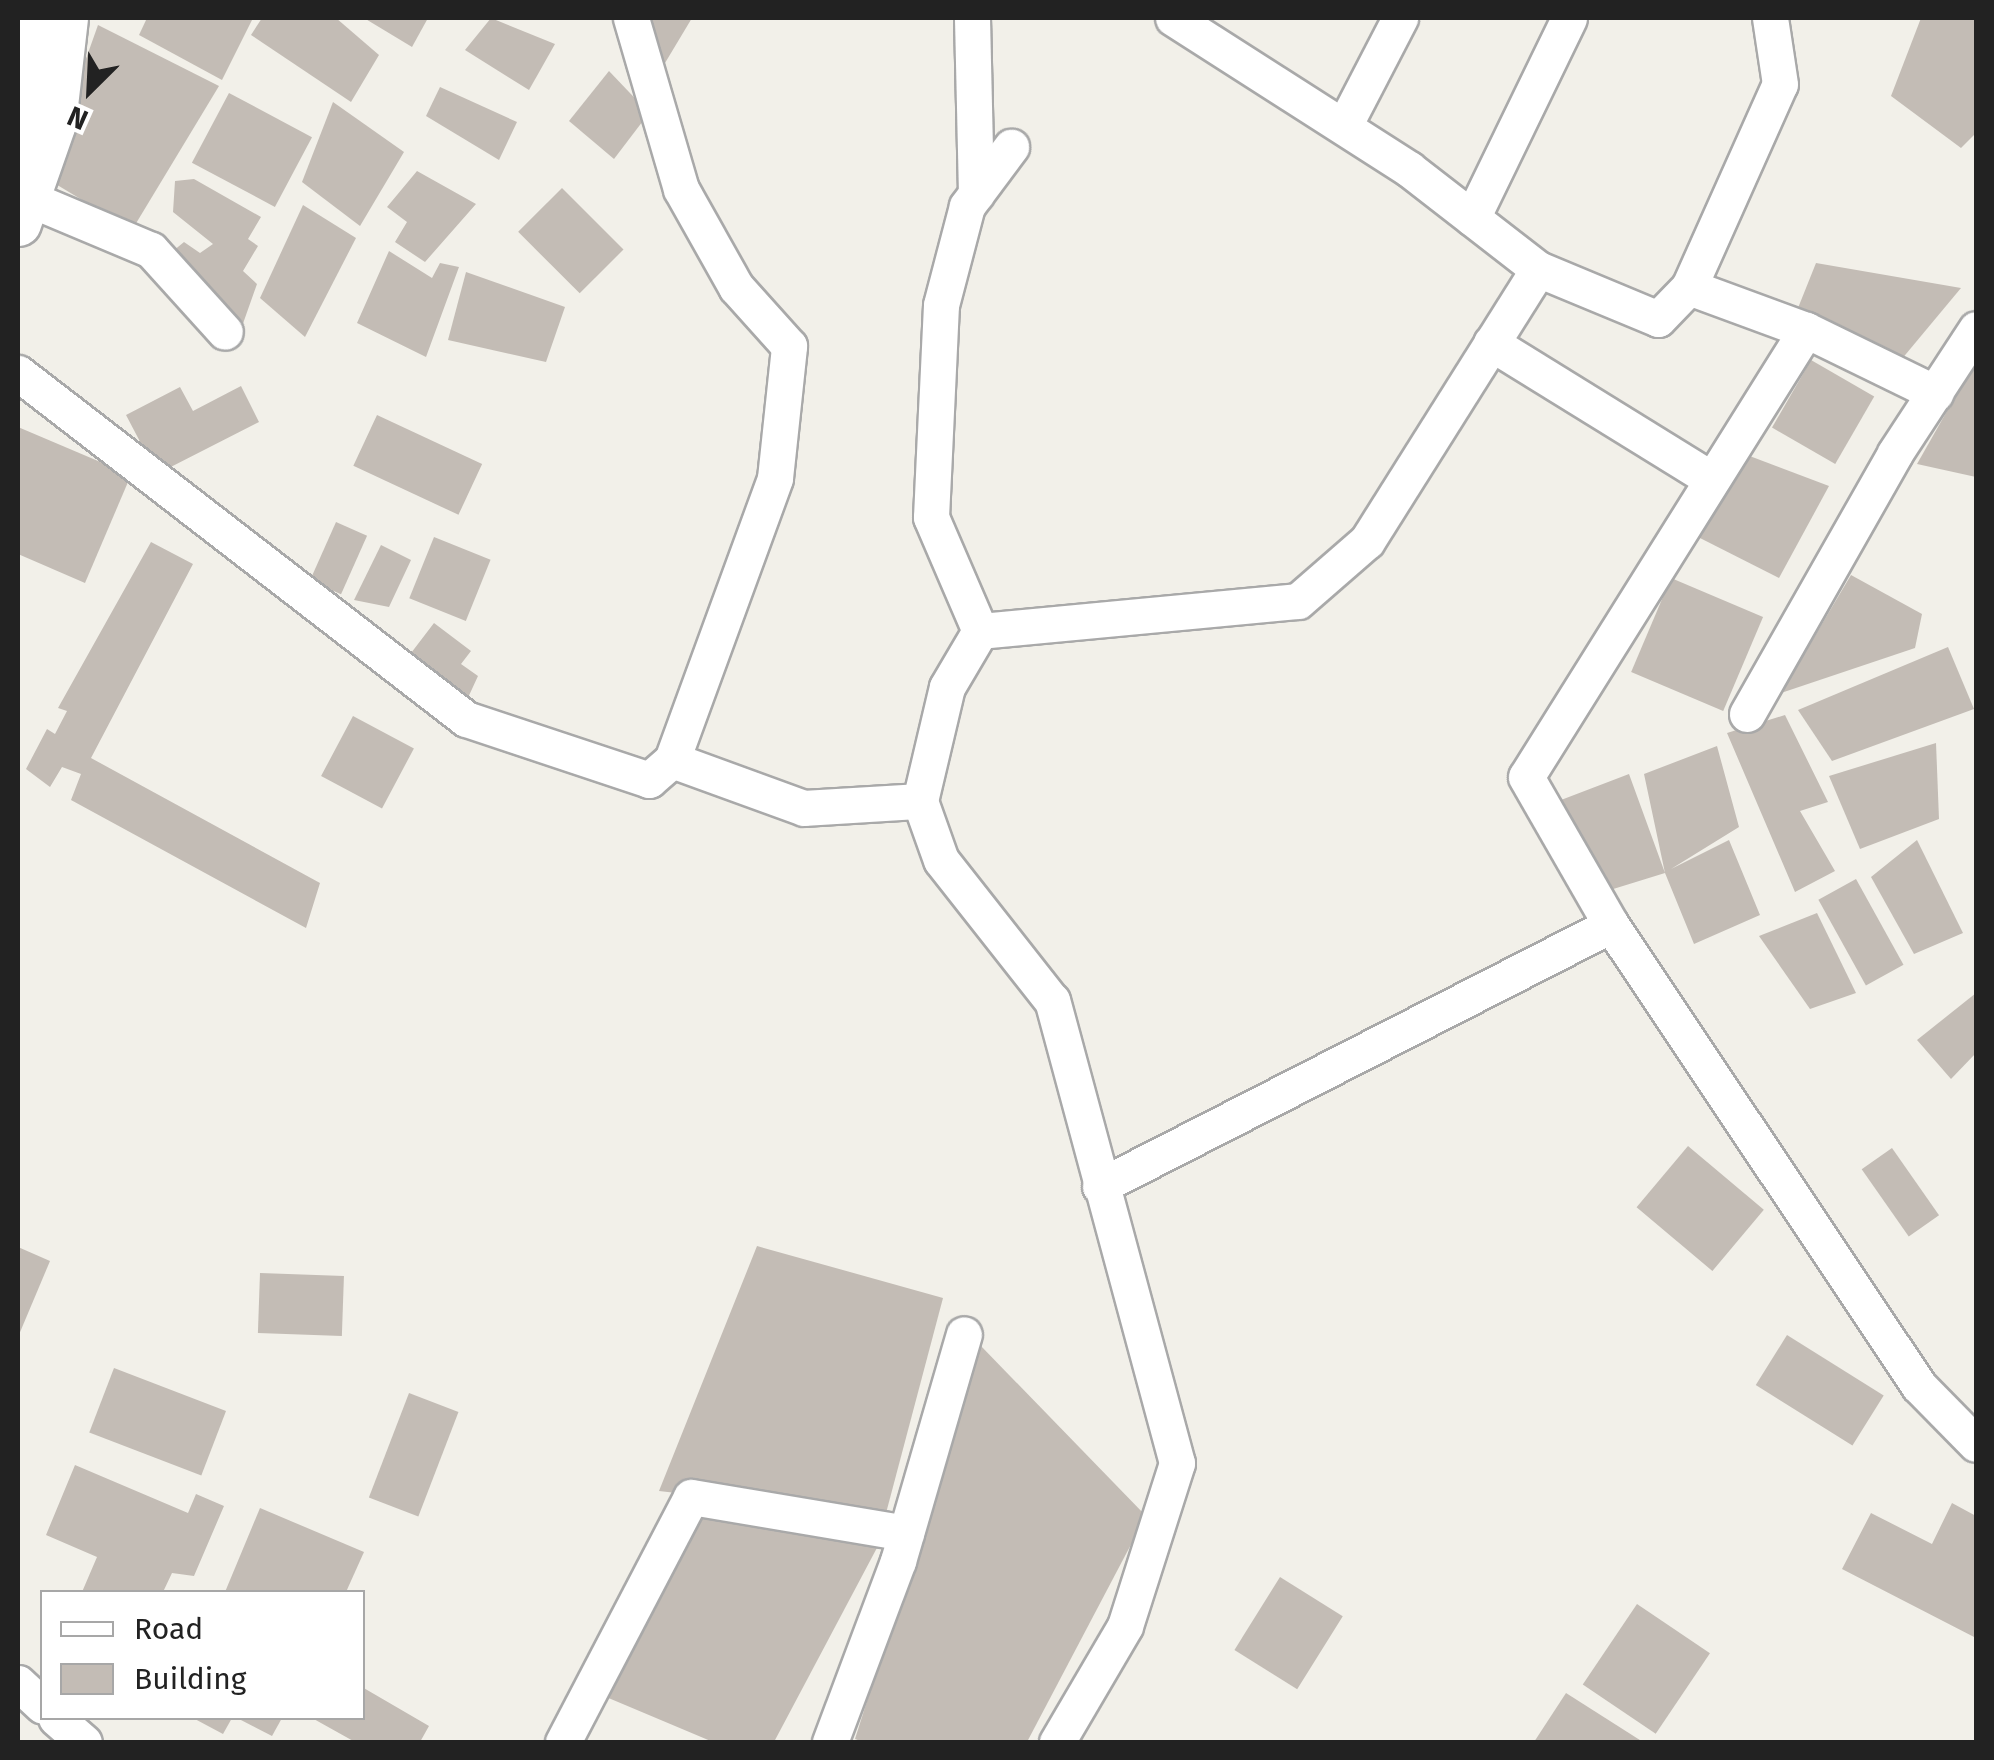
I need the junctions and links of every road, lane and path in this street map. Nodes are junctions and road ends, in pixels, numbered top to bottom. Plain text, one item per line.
1 (30, 18) edge
2 (65, 18) edge
3 (631, 18) edge
4 (972, 18) edge
5 (1173, 18) edge
6 (1400, 18) edge
7 (1569, 18) edge
8 (1770, 18) edge
9 (1344, 126) junction
10 (1011, 146) dead end
11 (976, 194) junction
12 (19, 204) edge
13 (1472, 218) junction
14 (1538, 269) junction
15 (1689, 287) junction
16 (1976, 329) edge
17 (1806, 330) junction
18 (225, 332) dead end
19 (1492, 343) junction
20 (18, 373) edge
21 (1934, 393) junction
22 (1710, 478) junction
23 (980, 631) junction
24 (1747, 714) dead end
25 (672, 760) junction
26 (920, 801) junction
27 (1611, 926) junction
28 (1100, 1186) junction
29 (964, 1334) dead end
30 (1976, 1444) edge
31 (906, 1533) junction
32 (18, 1683) edge
33 (40, 1704) edge
34 (58, 1720) edge
35 (84, 1742) edge
36 (562, 1742) edge
37 (830, 1742) edge
38 (1056, 1742) edge

1 - 12 street
2 - 12 street
3 - 25 street
4 - 11 street
5 - 9 street
6 - 9 street
7 - 13 street
8 - 15 street
9 - 13 street
10 - 11 street
11 - 23 street
12 - 18 street
13 - 14 street
14 - 15 street
14 - 19 street
15 - 17 street
16 - 21 street
17 - 21 street
17 - 22 street
19 - 22 street
19 - 23 street
20 - 25 street
21 - 24 street
22 - 27 street
23 - 26 street
25 - 26 street
26 - 28 street
27 - 28 street
27 - 30 street
28 - 38 street
29 - 31 street
31 - 36 street
31 - 37 street
32 - 33 street
34 - 35 street

